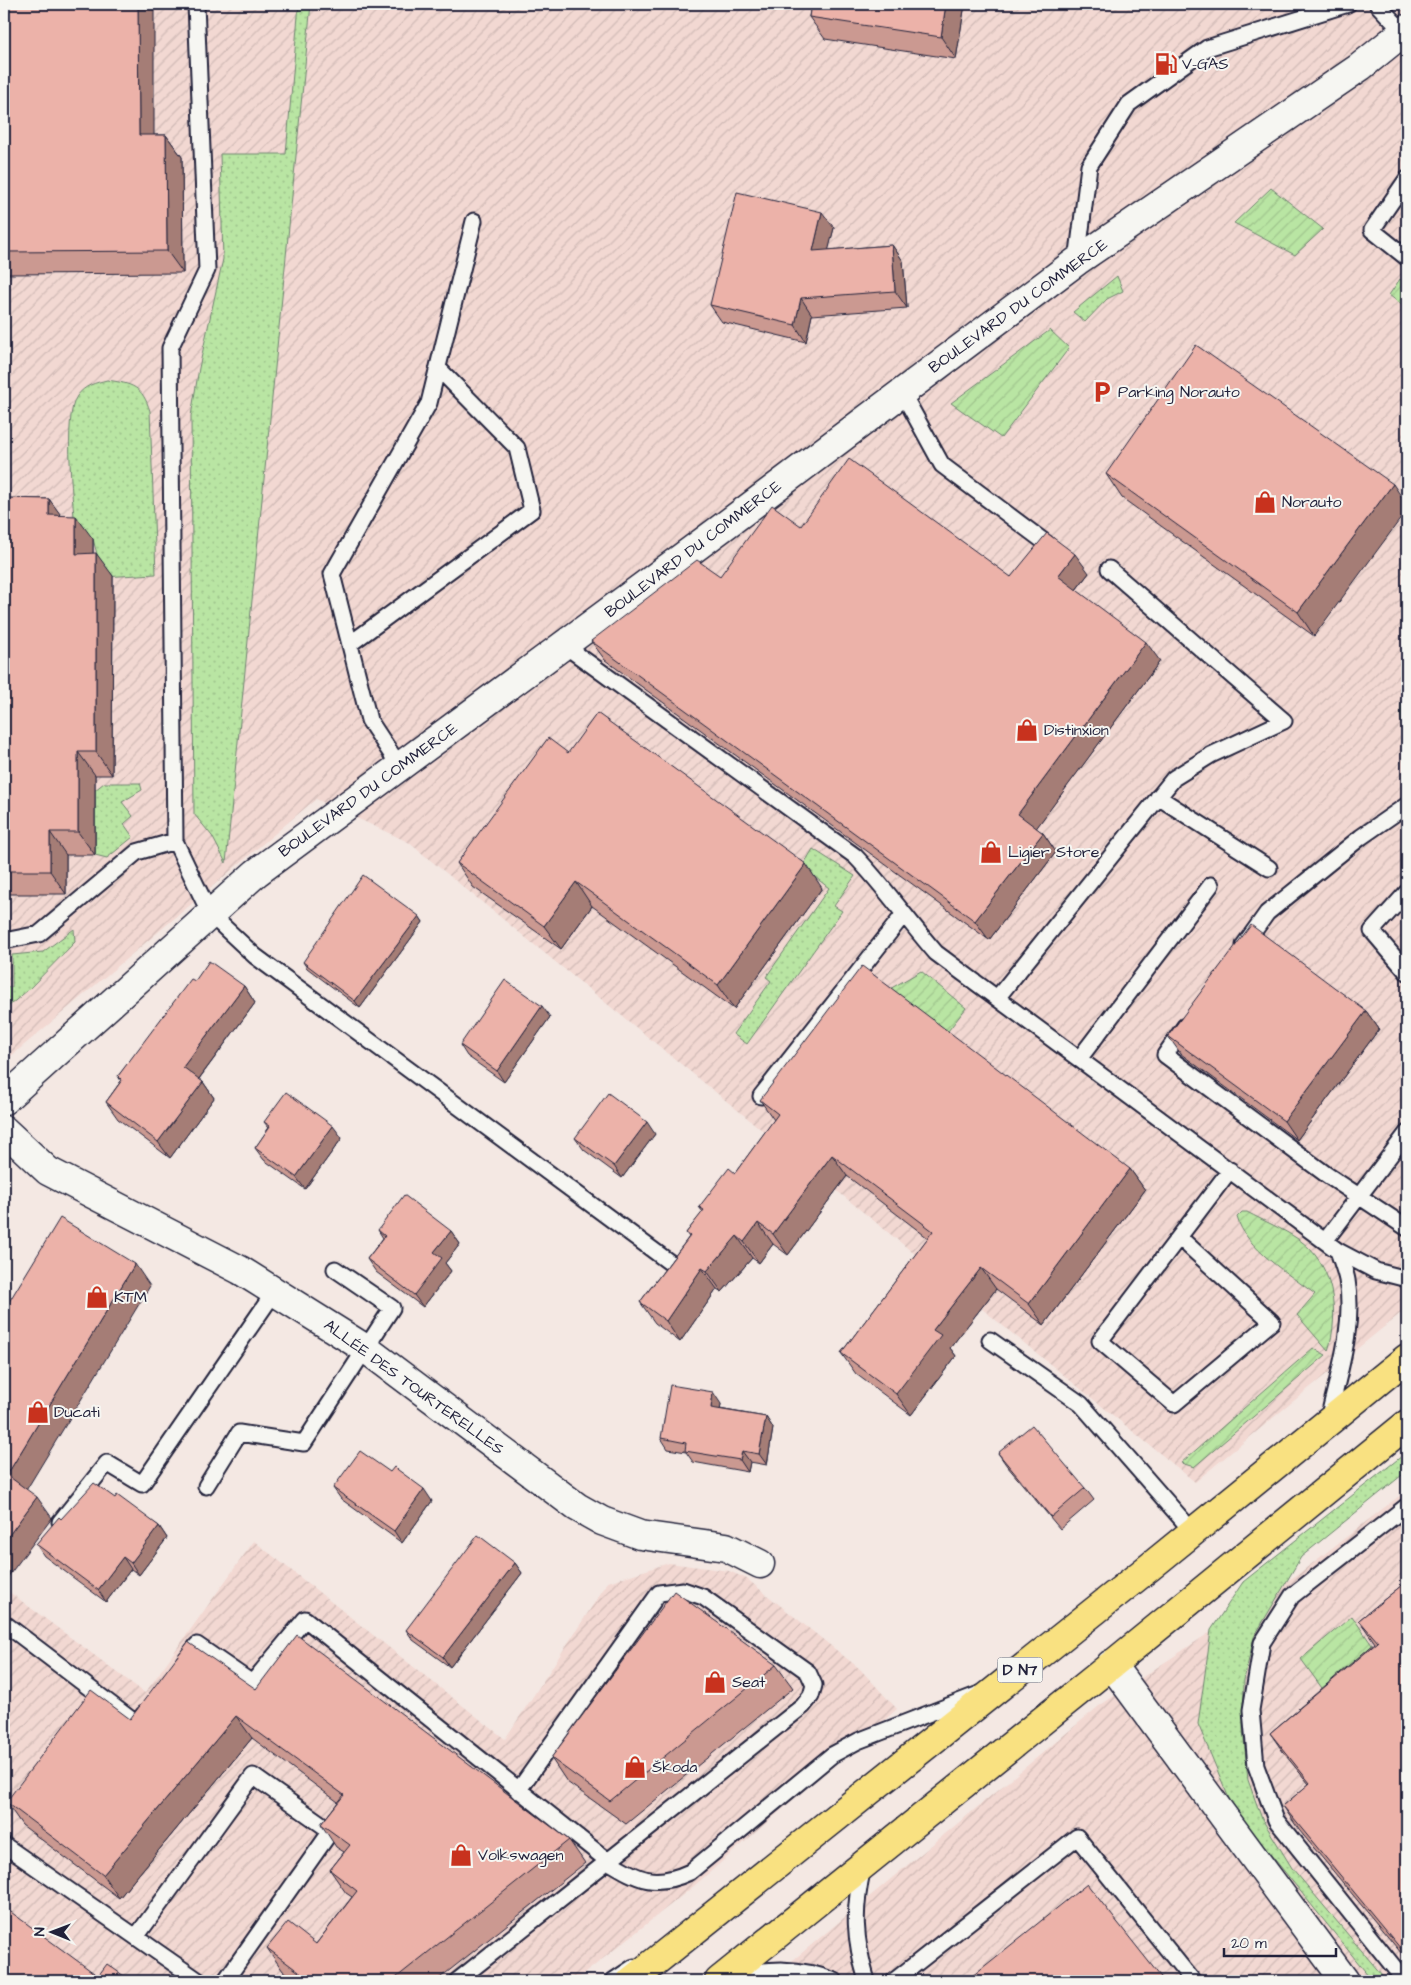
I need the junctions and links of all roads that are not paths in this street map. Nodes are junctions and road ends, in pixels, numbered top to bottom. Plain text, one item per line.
1 (196, 4) edge
2 (1348, 4) edge
3 (1377, 4) edge
4 (1406, 32) edge
5 (1407, 179) edge
6 (474, 221) dead end
7 (1407, 258) edge
8 (1077, 261) junction
9 (438, 368) junction
10 (902, 392) junction
11 (1046, 543) edge
12 (1109, 569) dead end
13 (350, 644) junction
14 (564, 646) junction
15 (400, 767) junction
16 (1158, 797) junction
17 (1407, 805) edge
18 (175, 841) junction
19 (1269, 868) dead end
20 (1211, 885) dead end
21 (1407, 892) edge
22 (210, 914) junction
23 (904, 914) junction
24 (4, 941) edge
25 (1233, 960) edge
26 (1407, 972) edge
27 (997, 998) junction
28 (1193, 1015) edge
29 (1079, 1059) junction
30 (761, 1096) edge
31 (4, 1100) edge
32 (4, 1130) edge
33 (1407, 1133) edge
34 (1230, 1170) junction
35 (1360, 1196) junction
36 (1407, 1228) edge
37 (1179, 1237) junction
38 (1325, 1241) junction
39 (1338, 1250) junction
40 (335, 1269) dead end
41 (680, 1270) edge
42 (1407, 1279) edge
43 (275, 1290) junction
44 (990, 1340) dead end
45 (366, 1349) junction
46 (1407, 1358) edge
47 (1327, 1423) junction
48 (1407, 1424) edge
49 (206, 1486) dead end
50 (1407, 1506) edge
51 (1193, 1532) junction
52 (52, 1533) edge
53 (760, 1564) dead end
54 (4, 1623) edge
55 (1111, 1664) junction
56 (173, 1676) edge
57 (1001, 1685) junction
58 (155, 1700) edge
59 (518, 1791) junction
60 (4, 1845) edge
61 (614, 1864) junction
62 (864, 1865) junction
63 (726, 1904) junction
64 (136, 1937) junction
65 (722, 1979) edge
66 (199, 1981) edge
67 (225, 1981) edge
68 (457, 1981) edge
69 (613, 1981) edge
70 (631, 1981) edge
71 (835, 1981) edge
72 (867, 1981) edge
73 (894, 1981) edge
74 (1193, 1981) edge
75 (1345, 1981) edge
76 (1405, 1981) edge

1 - 18 lane
2 - 8 lane
3 - 4 lane
4 - 8 street, BOULEVARD DU COMMERCE
5 - 7 lane
6 - 9 lane
8 - 10 street, BOULEVARD DU COMMERCE
9 - 13 lane
9 - 13 lane
10 - 11 lane
10 - 14 street, BOULEVARD DU COMMERCE
12 - 16 lane
13 - 15 lane
14 - 15 street, BOULEVARD DU COMMERCE
14 - 23 lane
15 - 22 street, BOULEVARD DU COMMERCE
16 - 19 lane
16 - 27 lane
17 - 25 lane
18 - 22 lane
18 - 24 lane
20 - 29 lane
21 - 26 lane
22 - 31 street, BOULEVARD DU COMMERCE
22 - 41 lane
23 - 27 lane
23 - 30 lane
27 - 29 lane
28 - 35 lane
29 - 34 lane
32 - 43 street, ALLÉE DES TOURTERELLES
33 - 35 lane
34 - 37 lane
34 - 38 lane
35 - 36 lane
35 - 38 lane
37 - 37 lane
38 - 39 lane
39 - 42 lane
39 - 47 lane
40 - 45 lane
43 - 45 street, ALLÉE DES TOURTERELLES
43 - 52 lane
44 - 51 lane
45 - 49 lane
45 - 53 street, ALLÉE DES TOURTERELLES
46 - 47 main road, D N7
47 - 51 main road, D N7
48 - 55 main road
50 - 76 lane
51 - 57 main road, D N7
54 - 58 lane
55 - 62 main road
55 - 75 street
56 - 59 lane
57 - 61 lane
57 - 63 main road, D N7
59 - 61 lane
59 - 61 lane
60 - 64 lane
61 - 68 lane
62 - 65 main road
62 - 72 lane
63 - 69 lane
63 - 70 main road, D N7
64 - 66 lane
64 - 67 lane
65 - 71 lane
73 - 74 lane

